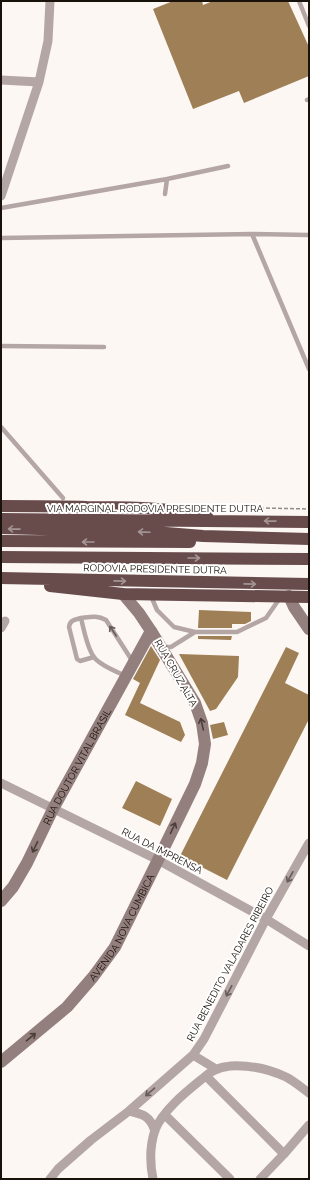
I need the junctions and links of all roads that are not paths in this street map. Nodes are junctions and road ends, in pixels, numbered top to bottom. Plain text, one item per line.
1 (50, 1) edge
2 (299, 1) edge
3 (309, 26) edge
4 (1, 80) edge
5 (39, 82) junction
6 (228, 166) dead end
7 (167, 178) junction
8 (165, 194) dead end
9 (1, 196) edge
10 (1, 208) edge
11 (252, 234) junction
12 (309, 235) edge
13 (1, 238) edge
14 (1, 346) edge
15 (104, 347) dead end
16 (309, 369) edge
17 (1, 427) edge
18 (63, 498) dead end
19 (1, 506) edge
20 (1, 519) edge
21 (232, 521) junction
22 (309, 522) edge
23 (1, 528) edge
24 (309, 539) edge
25 (1, 541) edge
26 (309, 543) edge
27 (1, 557) edge
28 (309, 559) edge
29 (6, 578) edge
30 (309, 584) edge
31 (123, 594) junction
32 (148, 594) junction
33 (285, 596) junction
34 (309, 597) edge
35 (139, 614) junction
36 (81, 618) junction
37 (307, 623) edge
38 (151, 631) junction
39 (195, 632) junction
40 (161, 647) junction
41 (94, 657) junction
42 (134, 664) junction
43 (126, 676) junction
44 (202, 763) joint
45 (1, 782) edge
46 (53, 809) junction
47 (309, 842) edge
48 (158, 860) junction
49 (1, 901) edge
50 (266, 919) junction
51 (309, 946) edge
52 (193, 1055) junction
53 (1, 1062) edge
54 (216, 1069) junction
55 (206, 1076) junction
56 (309, 1093) edge
57 (129, 1110) junction
58 (165, 1115) junction
59 (309, 1125) edge
60 (155, 1131) junction
61 (284, 1154) junction
62 (153, 1178) edge
63 (50, 1179) edge
64 (230, 1179) edge
65 (260, 1179) edge

1 - 5 street
2 - 3 lane
4 - 5 street
5 - 9 street
6 - 7 lane
7 - 8 lane
7 - 10 lane
11 - 12 lane
11 - 13 lane
11 - 16 lane
14 - 15 lane
17 - 18 lane
19 - 21 highway
20 - 21 highway, VIA MARGINAL RODOVIA PRESIDENTE DUTRA
22 -> 21 highway, VIA MARGINAL RODOVIA PRESIDENTE DUTRA
24 -> 23 highway
26 -> 25 highway
27 -> 28 highway, RODOVIA PRESIDENTE DUTRA
29 -> 30 highway, RODOVIA PRESIDENTE DUTRA
29 - 31 highway
31 - 32 highway
31 - 35 street
32 - 33 highway
32 - 35 street
32 - 39 lane
33 - 34 highway
33 - 37 street
33 - 39 lane
35 - 38 street
36 - 41 lane
36 - 41 lane
42 -> 36 lane
38 - 40 street, RUA CRUZ ALTA
38 - 42 street, RUA DOUTOR VITAL BRASIL
39 - 40 lane
44 -> 40 street, RUA CRUZ ALTA
41 - 43 lane
42 - 43 street, RUA DOUTOR VITAL BRASIL
43 - 46 street, RUA DOUTOR VITAL BRASIL
48 -> 44 street, AVENIDA NOVA CUMBICA
45 - 46 street, RUA DA IMPRENSA
46 - 48 street, RUA DA IMPRENSA
46 -> 49 street, RUA DOUTOR VITAL BRASIL
47 -> 50 street, RUA BENEDITO VALADARES RIBEIRO
48 - 50 street, RUA DA IMPRENSA
53 -> 48 street, AVENIDA NOVA CUMBICA
50 - 51 street, RUA DA IMPRENSA
50 -> 52 street, RUA BENEDITO VALADARES RIBEIRO
52 - 54 street
52 -> 57 street, RUA BENEDITO VALADARES RIBEIRO
54 - 55 street
54 - 56 street
55 - 58 street
55 - 61 street
57 - 60 street
57 - 63 street, RUA BENEDITO VALADARES RIBEIRO
58 - 60 street
58 - 64 street
59 - 61 street
60 - 62 street
61 - 65 street

